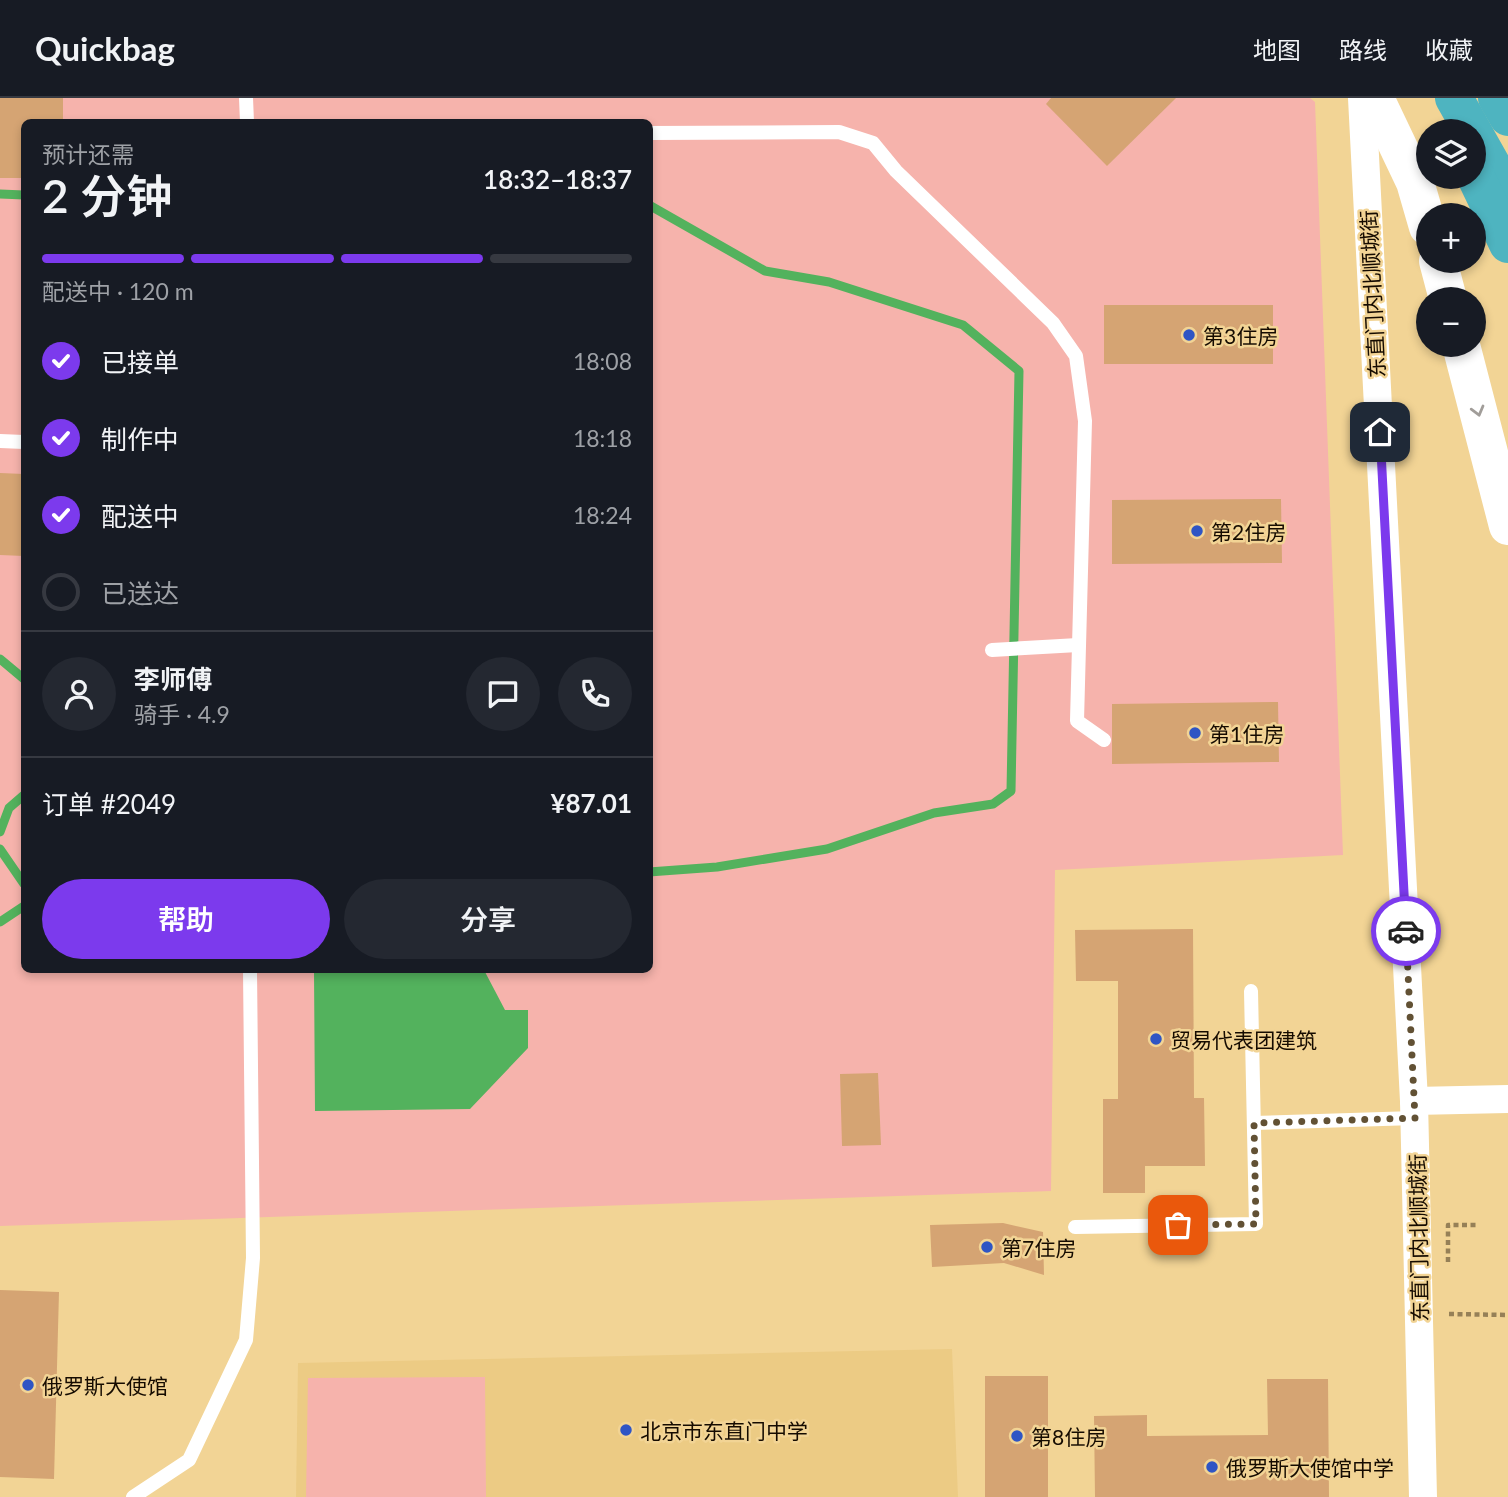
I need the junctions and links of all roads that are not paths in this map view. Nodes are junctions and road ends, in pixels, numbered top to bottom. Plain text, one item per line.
1 (246, 98) edge
2 (1362, 98) edge
3 (1375, 98) edge
4 (1427, 98) edge
5 (1454, 98) edge
6 (1497, 98) edge
7 (1508, 117) edge
8 (247, 119) edge
9 (1440, 119) edge
10 (653, 133) edge
11 (1482, 189) edge
12 (1508, 194) edge
13 (1421, 203) edge
14 (1508, 244) edge
15 (1464, 357) edge
16 (0, 441) edge
17 (21, 442) edge
18 (1508, 526) edge
19 (1078, 645) junction
20 (993, 650) dead end
21 (1104, 740) dead end
22 (250, 973) edge
23 (1251, 991) dead end
24 (1508, 1100) edge
25 (1415, 1110) junction
26 (1254, 1123) junction
27 (1075, 1227) dead end
28 (133, 1497) edge
29 (1423, 1497) edge

1 - 8 lane
2 - 25 street, 东直门内北顺城街
3 - 13 street
4 - 9 highway
5 - 12 highway
6 - 7 highway
10 - 19 lane
11 - 14 highway
15 -> 18 street
16 - 17 lane
19 - 20 lane
19 - 21 lane
22 - 28 lane
23 - 26 lane
24 - 25 street
25 - 26 lane
25 - 29 street, 东直门内北顺城街
26 - 27 lane

